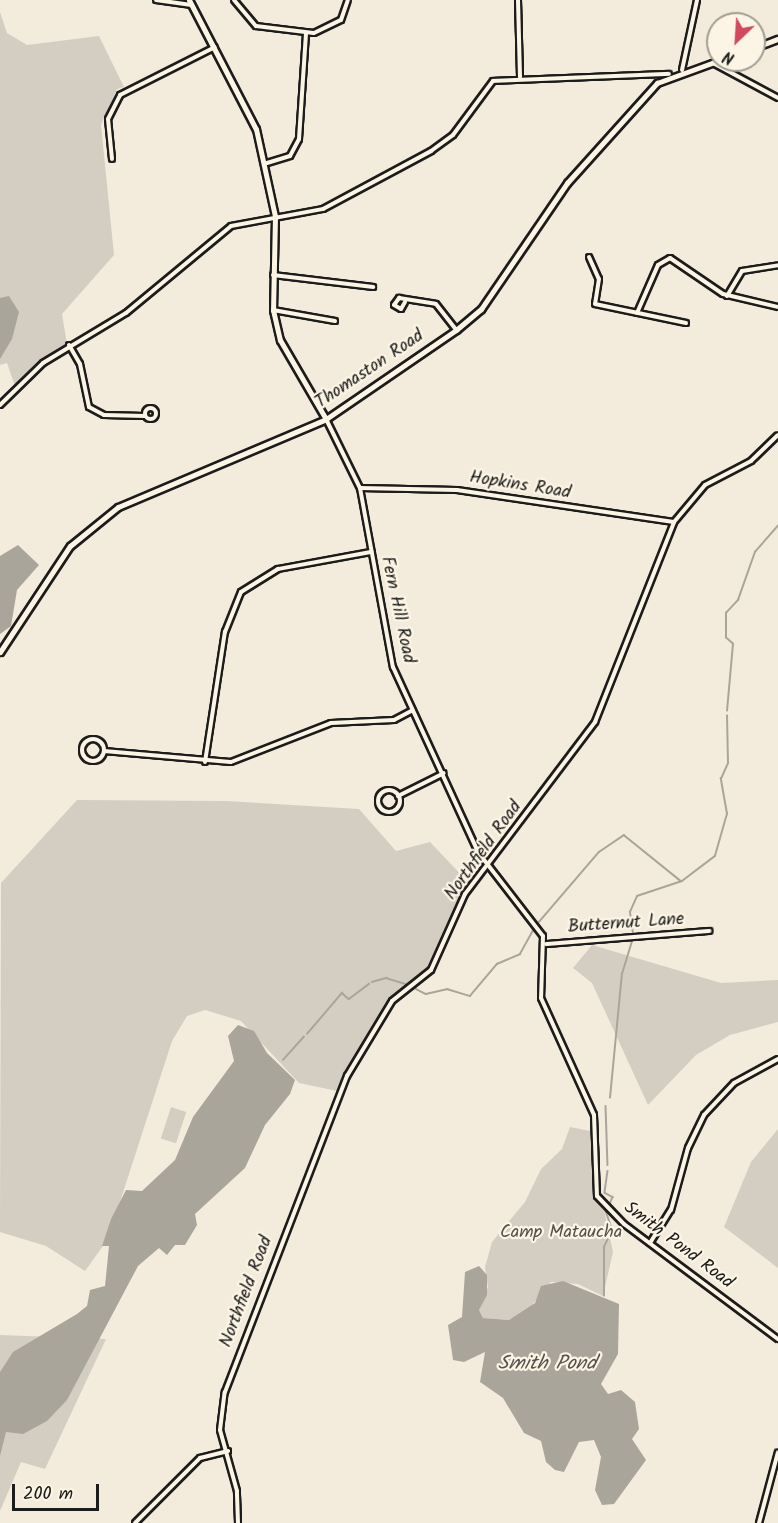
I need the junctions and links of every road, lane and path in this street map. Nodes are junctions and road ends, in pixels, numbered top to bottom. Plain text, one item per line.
1 (156, 0) edge
2 (234, 0) edge
3 (348, 0) edge
4 (518, 0) edge
5 (697, 0) edge
6 (191, 3) edge
7 (306, 33) junction
8 (216, 46) junction
9 (706, 64) edge
10 (682, 70) junction
11 (733, 72) edge
12 (669, 74) junction
13 (520, 77) junction
14 (778, 98) edge
15 (112, 159) dead end
16 (267, 163) junction
17 (275, 216) junction
18 (589, 257) dead end
19 (778, 265) edge
20 (273, 275) junction
21 (373, 287) dead end
22 (727, 296) junction
23 (405, 302) dead end
24 (778, 308) edge
25 (273, 310) junction
26 (637, 314) junction
27 (335, 321) dead end
28 (686, 323) dead end
29 (456, 330) junction
30 (69, 345) junction
31 (0, 405) edge
32 (145, 416) dead end
33 (326, 419) junction
34 (778, 435) edge
35 (360, 488) junction
36 (674, 522) junction
37 (370, 552) junction
38 (0, 652) edge
39 (413, 710) junction
40 (104, 751) junction
41 (205, 762) junction
42 (444, 773) junction
43 (398, 796) junction
44 (486, 866) junction
45 (709, 931) dead end
46 (546, 944) junction
47 (778, 1059) edge
48 (650, 1243) junction
49 (778, 1339) edge
50 (228, 1451) junction
51 (778, 1452) edge
52 (135, 1523) edge
53 (238, 1523) edge
54 (759, 1523) edge

1 - 6 street
2 - 7 street
3 - 7 street
4 - 13 street
5 - 10 street
6 - 8 main road
7 - 16 street
8 - 15 street
8 - 16 main road
9 - 10 main road, Thomaston Road
10 - 12 main road, Thomaston Road
11 - 14 street
12 - 13 street
12 - 29 main road, Thomaston Road
13 - 17 street
16 - 17 main road
17 - 20 main road
17 - 30 street
18 - 26 street
19 - 22 street
20 - 21 street
20 - 25 main road
22 - 24 street
22 - 26 street
23 - 29 street
25 - 27 street
25 - 33 main road
26 - 28 street
29 - 33 main road, Thomaston Road
30 - 31 street
30 - 32 street
33 - 35 street, Fern Hill Road
33 - 38 main road, Thomaston Road
34 - 36 street, Northfield Road
35 - 36 street, Hopkins Road
35 - 37 street, Fern Hill Road
36 - 44 street, Northfield Road
37 - 39 street, Fern Hill Road
37 - 41 street
39 - 41 street
39 - 42 street, Fern Hill Road
40 - 40 street
40 - 41 street
42 - 43 street
42 - 44 street, Fern Hill Road
43 - 43 street
44 - 46 street
44 - 50 street, Northfield Road
45 - 46 street, Butternut Lane
46 - 48 street, Smith Pond Road
47 - 48 street
48 - 49 street, Smith Pond Road
50 - 52 street
50 - 53 street, Northfield Road
51 - 54 street

